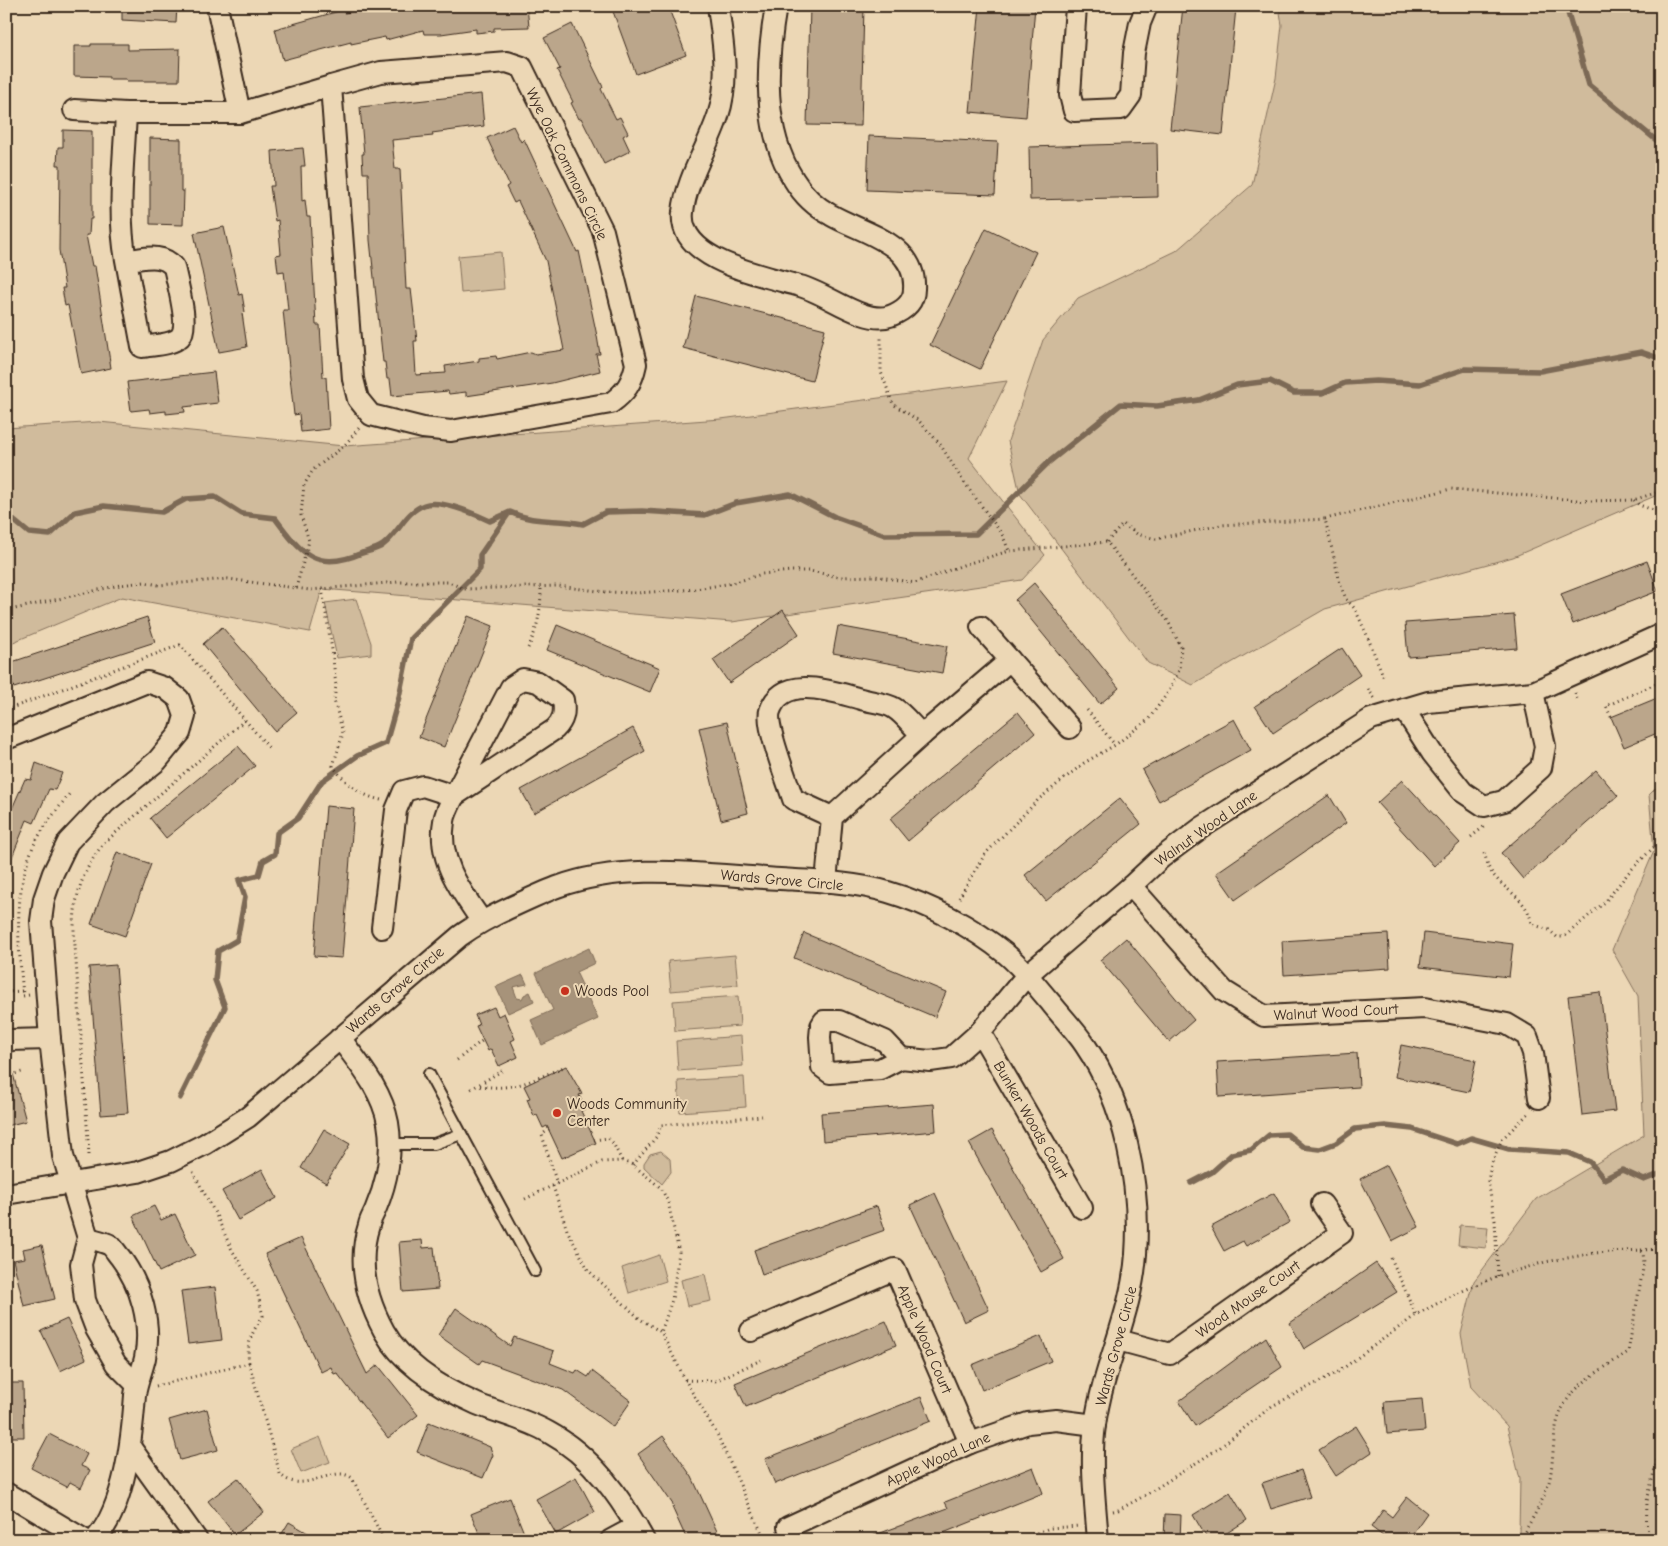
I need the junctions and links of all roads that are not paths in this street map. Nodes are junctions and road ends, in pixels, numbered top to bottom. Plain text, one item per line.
1 (217, 6) edge
2 (718, 6) edge
3 (776, 6) edge
4 (1076, 6) edge
5 (1147, 6) edge
6 (331, 86) junction
7 (74, 110) dead end
8 (126, 113) junction
9 (240, 113) junction
10 (126, 260) junction
11 (981, 627) dead end
12 (1662, 634) edge
13 (1010, 660) junction
14 (1533, 692) junction
15 (1404, 709) junction
16 (1070, 728) dead end
17 (922, 735) junction
18 (6, 739) edge
19 (454, 796) junction
20 (832, 816) junction
21 (826, 882) junction
22 (1131, 886) junction
23 (481, 920) junction
24 (382, 928) dead end
25 (1027, 975) junction
26 (980, 1032) junction
27 (7, 1037) edge
28 (340, 1038) junction
29 (50, 1039) junction
30 (901, 1058) dead end
31 (429, 1074) dead end
32 (1534, 1106) road end
33 (461, 1134) junction
34 (390, 1144) junction
35 (72, 1182) junction
36 (6, 1194) edge
37 (1322, 1204) dead end
38 (1082, 1208) dead end
39 (88, 1238) junction
40 (535, 1271) dead end
41 (750, 1331) dead end
42 (1118, 1340) junction
43 (136, 1384) junction
44 (1095, 1425) junction
45 (970, 1443) junction
46 (131, 1448) junction
47 (6, 1493) edge
48 (788, 1527) dead end
49 (641, 1533) edge
50 (85, 1540) edge
51 (95, 1540) edge
52 (197, 1540) edge
53 (611, 1540) edge
54 (1098, 1540) edge

1 - 9 street
2 - 3 street
4 - 5 street
6 - 6 street, Wye Oak Commons Circle
6 - 9 street, Wye Oak Commons Circle
7 - 8 street, Wye Oak Commons Circle
8 - 9 street, Wye Oak Commons Circle
8 - 10 street
10 - 10 street
11 - 13 street
12 - 14 street, Walnut Wood Lane
13 - 16 street
13 - 17 street
14 - 15 street, Walnut Wood Lane
14 - 15 street
15 - 22 street, Walnut Wood Lane
17 - 20 street
17 - 20 street
18 - 29 street
19 - 19 street
19 - 23 street
19 - 24 street
20 - 21 street
21 - 23 street, Wards Grove Circle
21 - 25 street, Wards Grove Circle
22 - 25 street, Walnut Wood Lane
22 - 32 street, Walnut Wood Court
23 - 28 street, Wards Grove Circle
25 - 26 street, Walnut Wood Lane
25 - 42 street, Wards Grove Circle
26 - 30 street, Walnut Wood Lane
26 - 38 street, Bunker Woods Court
27 - 29 street
28 - 34 street
28 - 35 street, Wards Grove Circle
29 - 35 street
31 - 33 lane
33 - 34 lane
33 - 40 lane
34 - 49 street
35 - 36 street, Wards Grove Circle
35 - 39 street
37 - 42 street, Wood Mouse Court
39 - 43 street
39 - 43 street
41 - 45 street, Apple Wood Court
42 - 44 street, Wards Grove Circle
43 - 46 street
44 - 45 street, Apple Wood Lane
44 - 54 street, Wards Grove Circle
45 - 48 street, Apple Wood Lane
46 - 51 street
46 - 52 street
47 - 50 street
49 - 53 street

